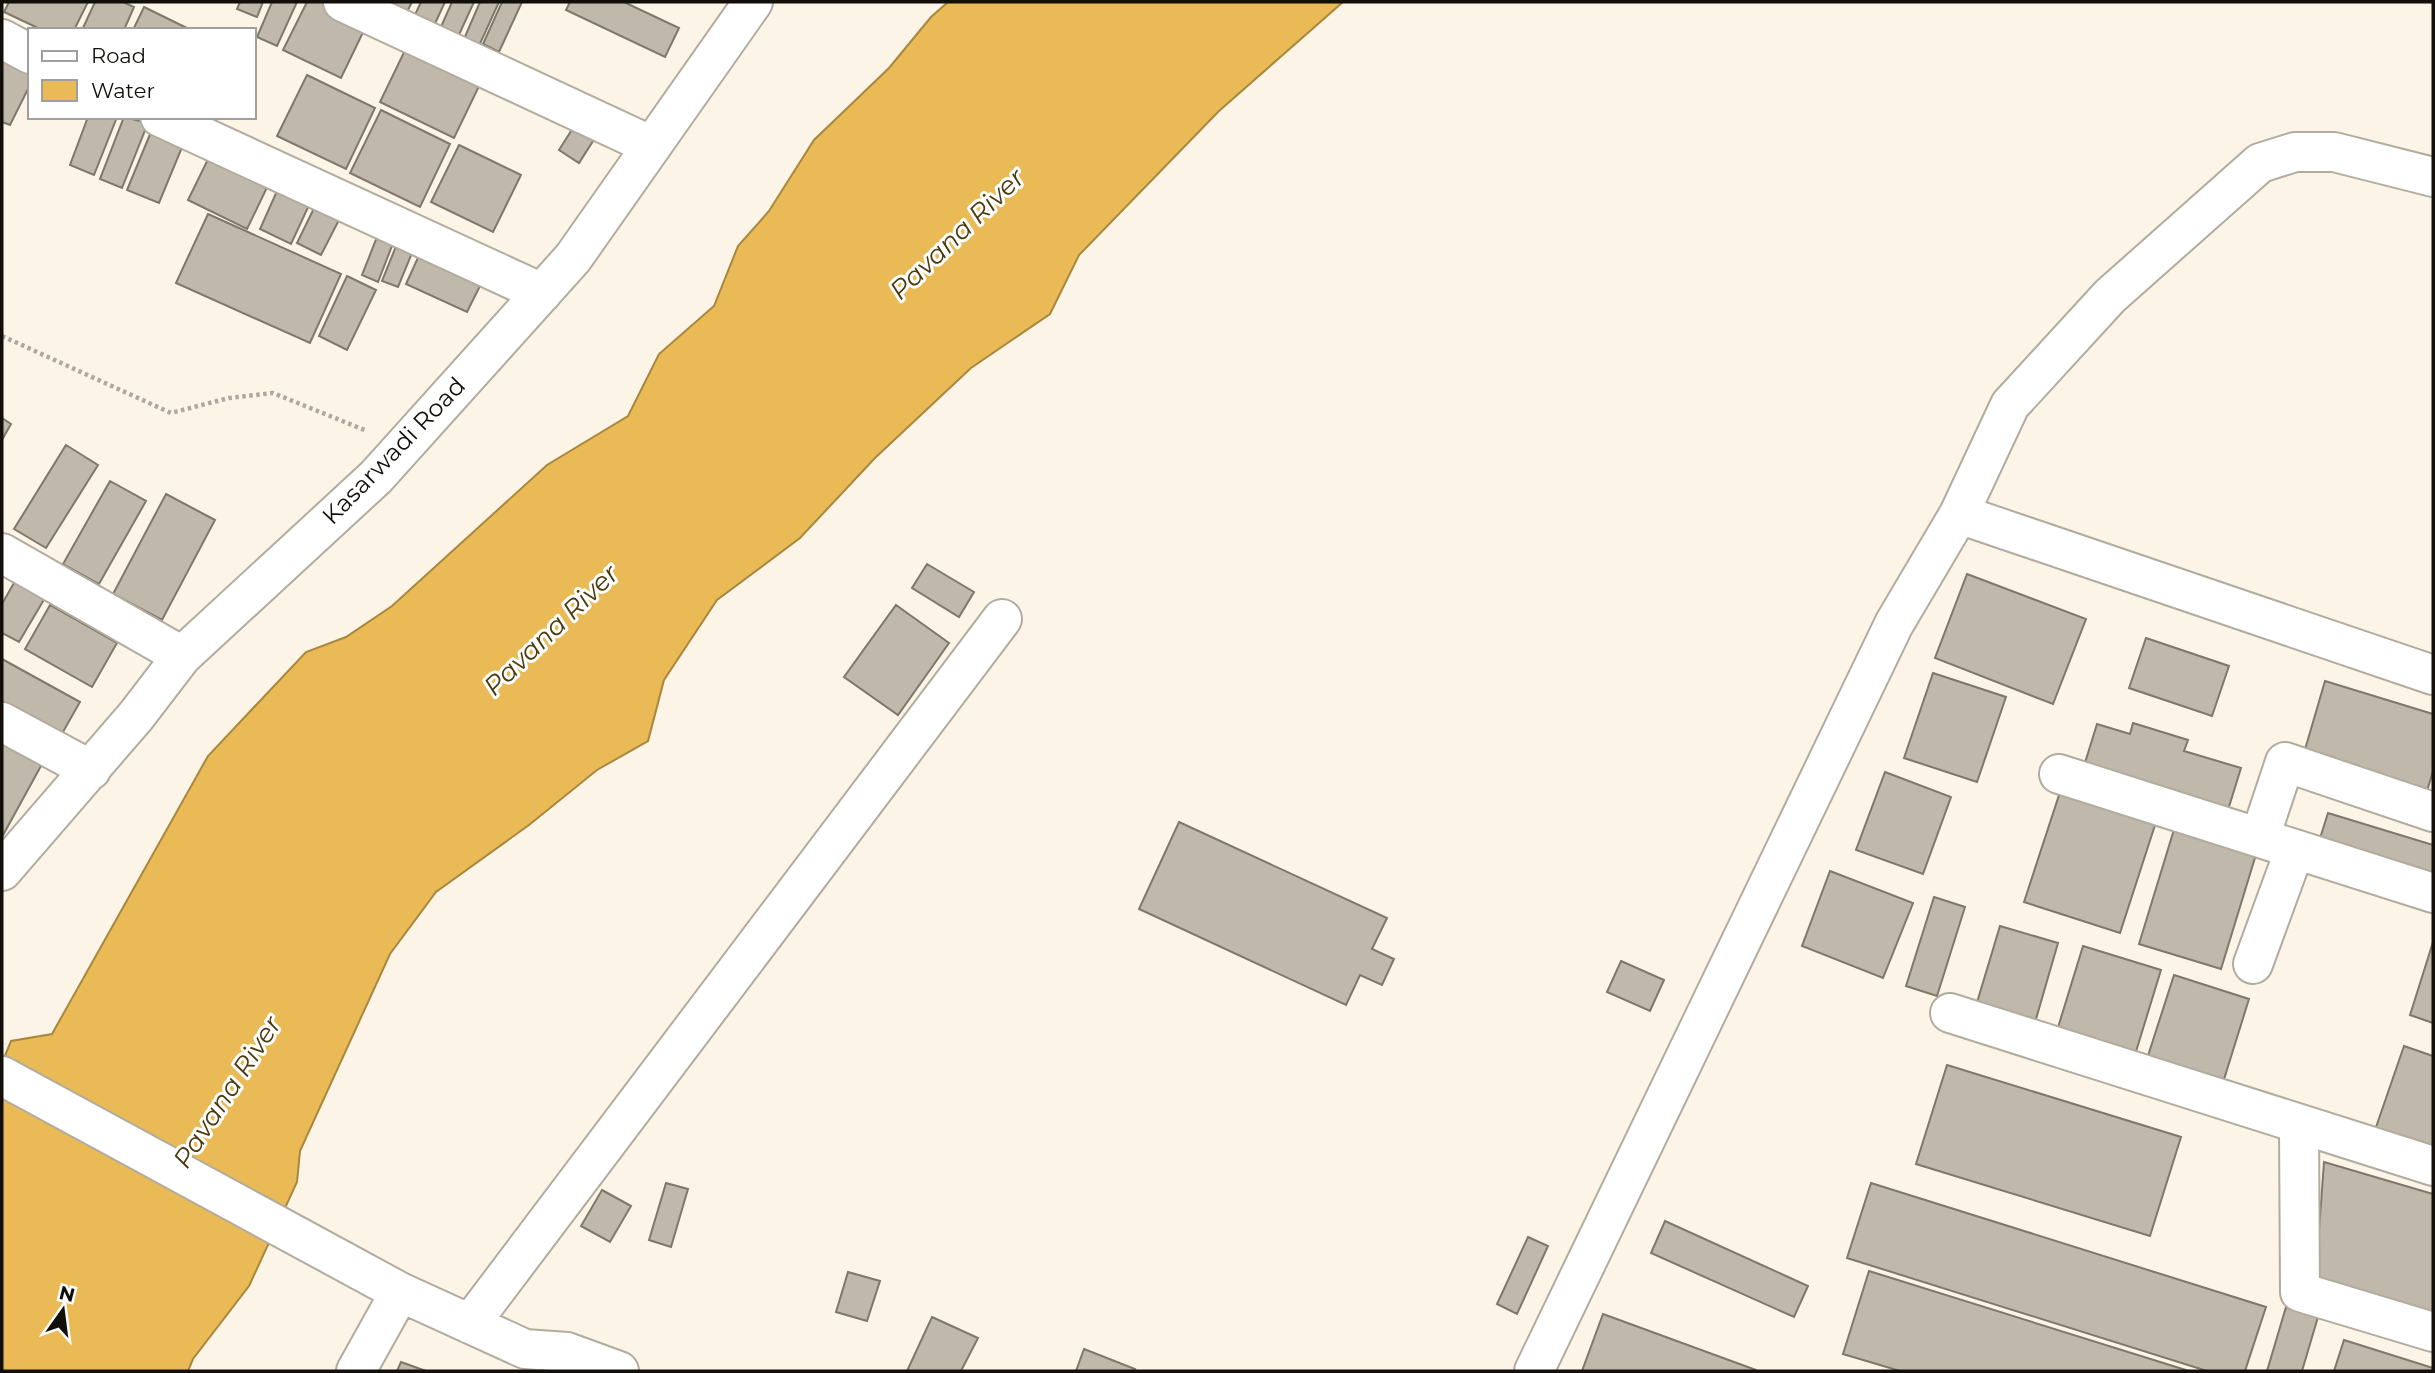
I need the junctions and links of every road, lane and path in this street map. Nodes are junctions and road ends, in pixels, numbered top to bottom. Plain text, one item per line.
1 (343, 2) edge
2 (753, 2) edge
3 (2, 39) edge
4 (28, 53) edge
5 (164, 119) edge
6 (652, 146) junction
7 (2433, 177) edge
8 (542, 293) junction
9 (2, 336) edge
10 (401, 449) junction
11 (1959, 514) junction
12 (2, 553) edge
13 (1002, 619) dead end
14 (182, 656) junction
15 (2433, 675) edge
16 (2, 722) edge
17 (91, 770) junction
18 (2059, 774) dead end
19 (2433, 812) edge
20 (2260, 837) junction
21 (2295, 849) junction
22 (2, 871) edge
23 (2433, 893) edge
24 (2253, 964) dead end
25 (1950, 1013) dead end
26 (2, 1076) edge
27 (2299, 1126) junction
28 (2433, 1166) edge
29 (384, 1284) junction
30 (470, 1324) junction
31 (2433, 1332) edge
32 (535, 1360) edge
33 (356, 1371) edge
34 (619, 1371) edge
35 (1534, 1371) edge

1 - 6 street
2 - 6 street, Kasarwadi Road
3 - 4 street
5 - 8 street
6 - 8 street, Kasarwadi Road
7 - 11 street
8 - 10 street, Kasarwadi Road
9 - 10 path
10 - 14 street, Kasarwadi Road
11 - 15 street
11 - 35 street
12 - 14 street
13 - 30 street
14 - 17 street, Kasarwadi Road
16 - 17 street
17 - 22 street, Kasarwadi Road
18 - 20 street
19 - 20 street
20 - 21 street
21 - 23 street
21 - 24 street
25 - 27 street
26 - 29 street
27 - 28 street
27 - 31 street
29 - 30 street
29 - 33 street
30 - 32 street
32 - 34 street

